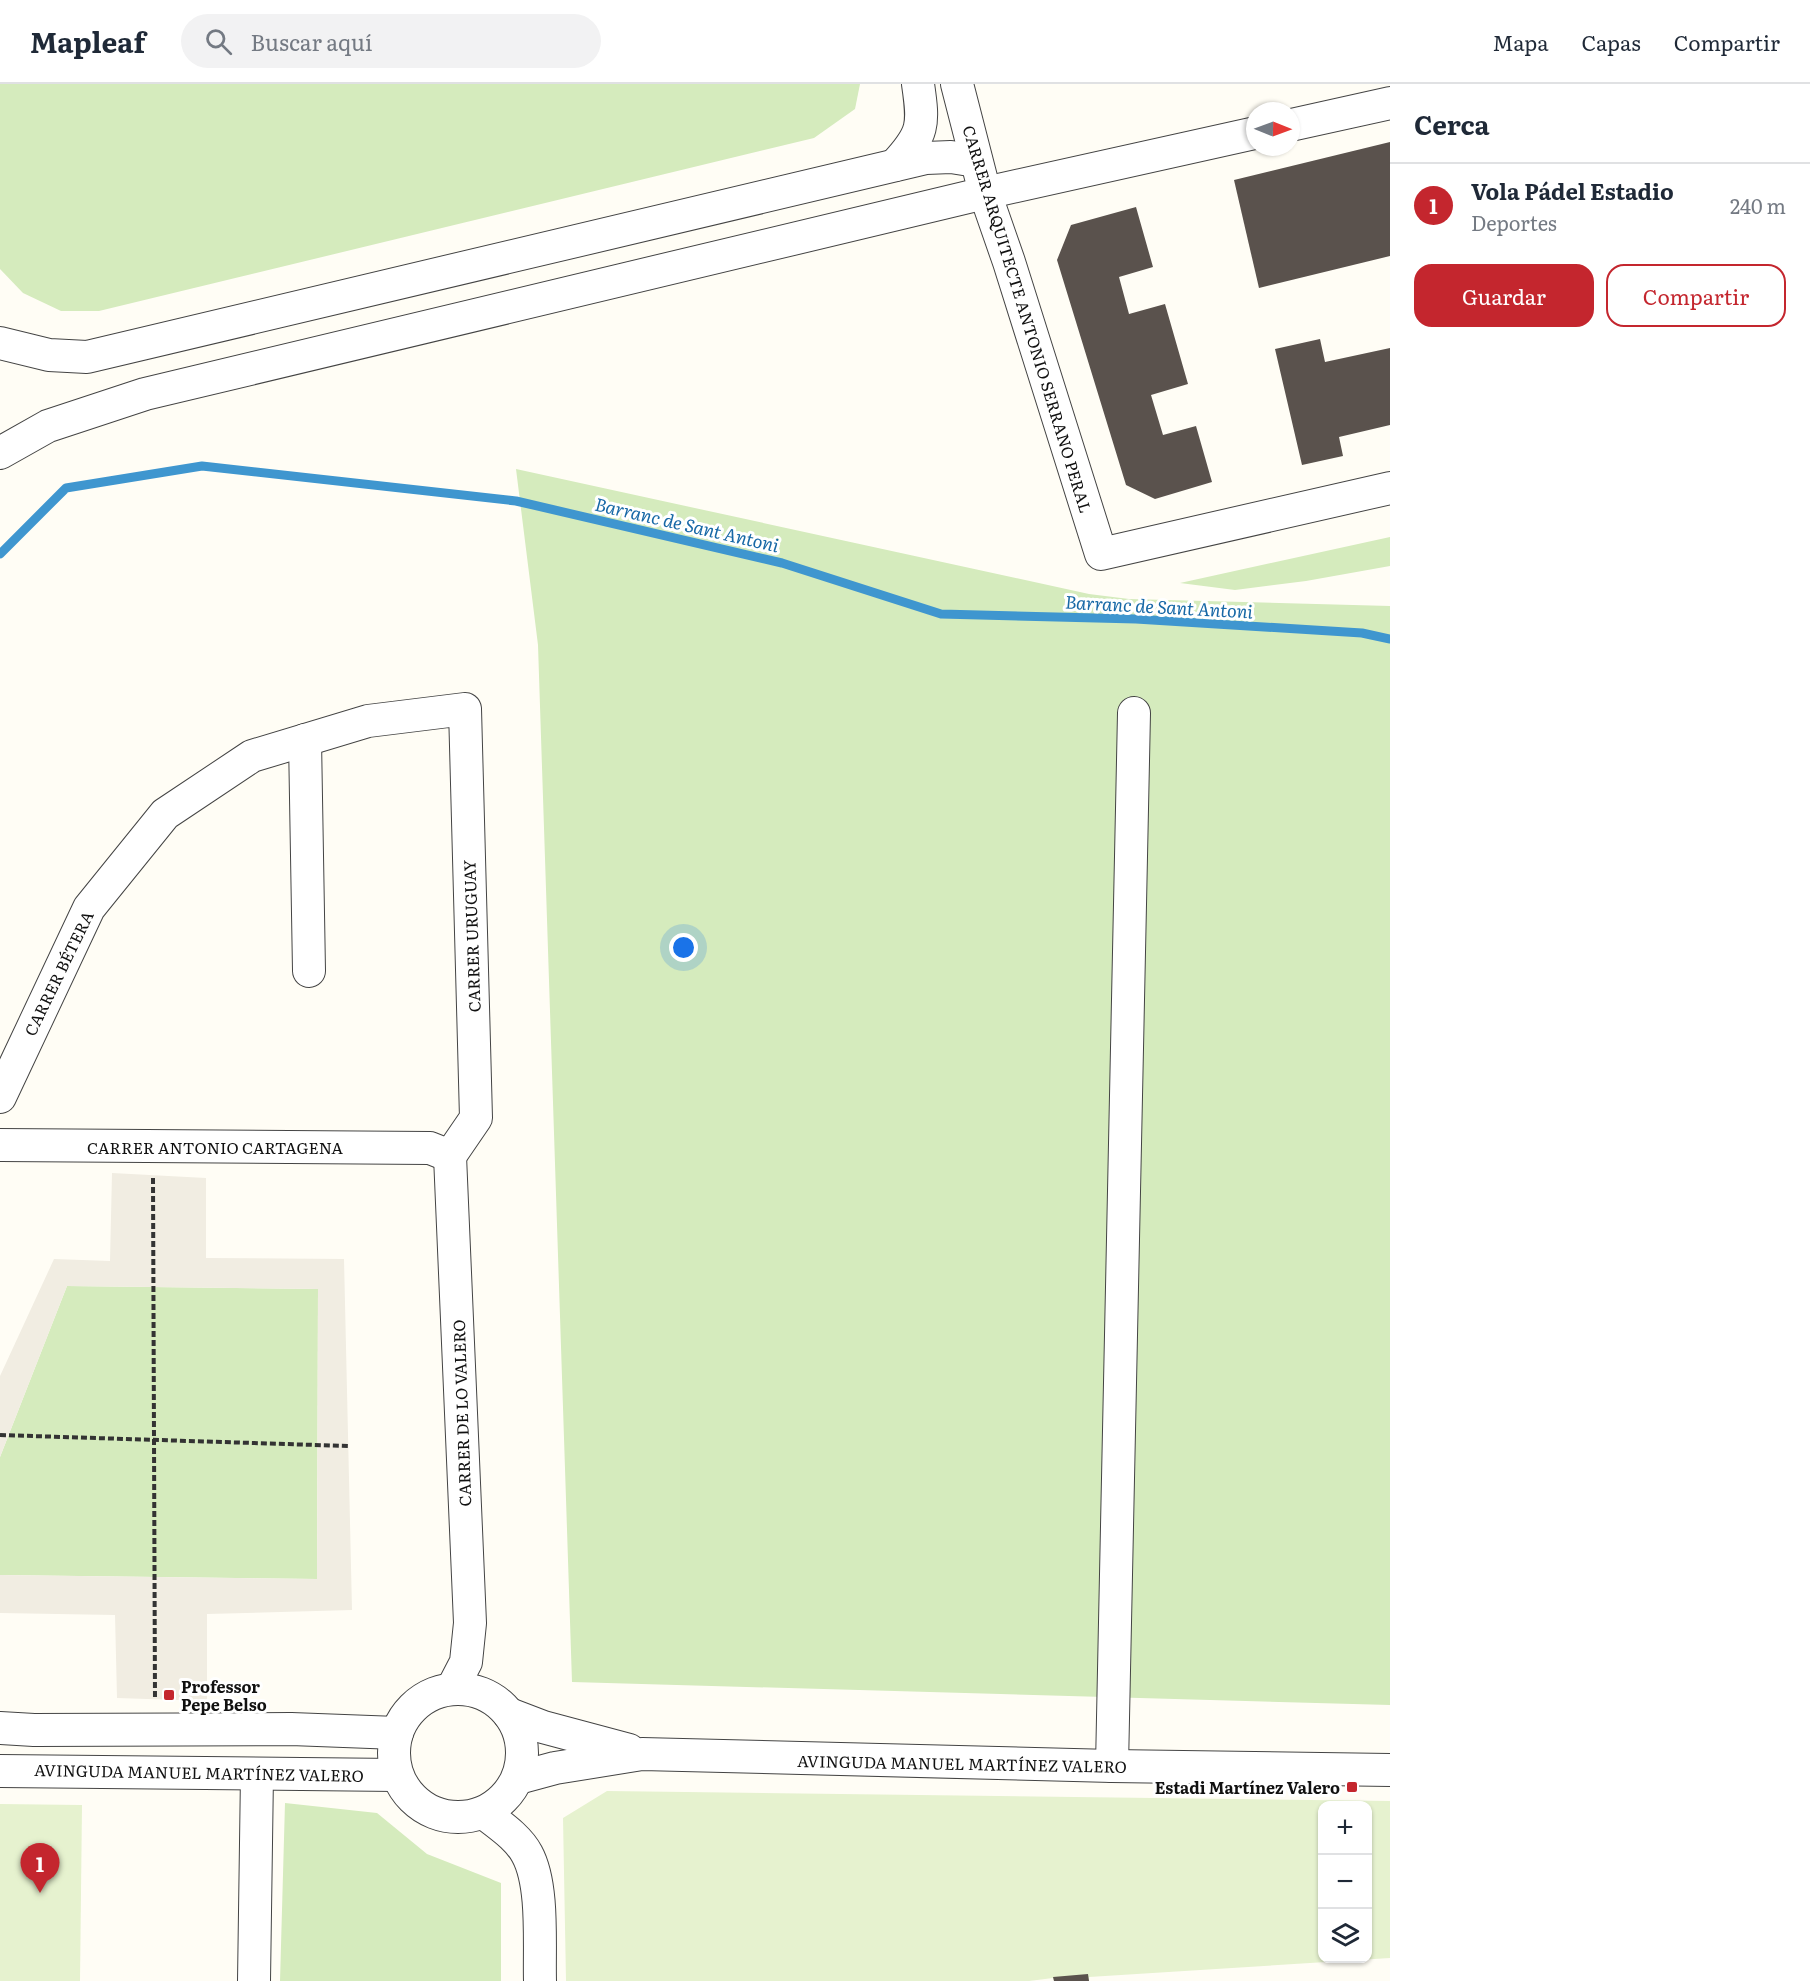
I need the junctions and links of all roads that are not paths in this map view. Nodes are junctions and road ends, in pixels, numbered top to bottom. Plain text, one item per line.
1 (918, 84) edge
2 (957, 84) edge
3 (1390, 103) edge
4 (1300, 123) edge
5 (1246, 135) edge
6 (976, 161) junction
7 (895, 165) junction
8 (985, 193) junction
9 (0, 343) edge
10 (0, 453) edge
11 (1390, 488) edge
12 (465, 709) joint
13 (1134, 713) dead end
14 (305, 740) junction
15 (309, 971) dead end
16 (0, 1097) edge
17 (0, 1145) edge
18 (440, 1152) junction
19 (452, 1689) junction
20 (509, 1714) junction
21 (0, 1728) edge
22 (397, 1733) junction
23 (642, 1754) junction
24 (1112, 1766) junction
25 (1390, 1770) edge
26 (0, 1771) edge
27 (257, 1774) junction
28 (397, 1775) junction
29 (518, 1778) junction
30 (484, 1813) junction
31 (254, 1981) edge
32 (540, 1981) edge

1 - 7 street
2 - 6 street, CARRER ARQUITECTE ANTONIO SERRANO PERAL
3 - 4 street
5 - 8 street
6 - 7 street
6 - 8 street, CARRER ARQUITECTE ANTONIO SERRANO PERAL
7 - 9 street
8 - 10 street
8 - 11 street, CARRER ARQUITECTE ANTONIO SERRANO PERAL
12 - 14 street, CARRER BÉTERA
12 - 18 street, CARRER URUGUAY
13 - 24 street
14 - 15 street
14 - 16 street, CARRER BÉTERA
17 - 18 street, CARRER ANTONIO CARTAGENA
18 - 19 street, CARRER DE LO VALERO
19 - 20 street
19 - 22 street
20 - 23 street, AVINGUDA MANUEL MARTÍNEZ VALERO
20 - 29 street
21 - 22 street
22 - 28 street
23 - 24 street, AVINGUDA MANUEL MARTÍNEZ VALERO
23 - 29 street, AVINGUDA MANUEL MARTÍNEZ VALERO
24 - 25 street, AVINGUDA MANUEL MARTÍNEZ VALERO
26 - 27 street, AVINGUDA MANUEL MARTÍNEZ VALERO
27 - 28 street, AVINGUDA MANUEL MARTÍNEZ VALERO
27 - 31 street
28 - 30 street
29 - 30 street
30 - 32 street

